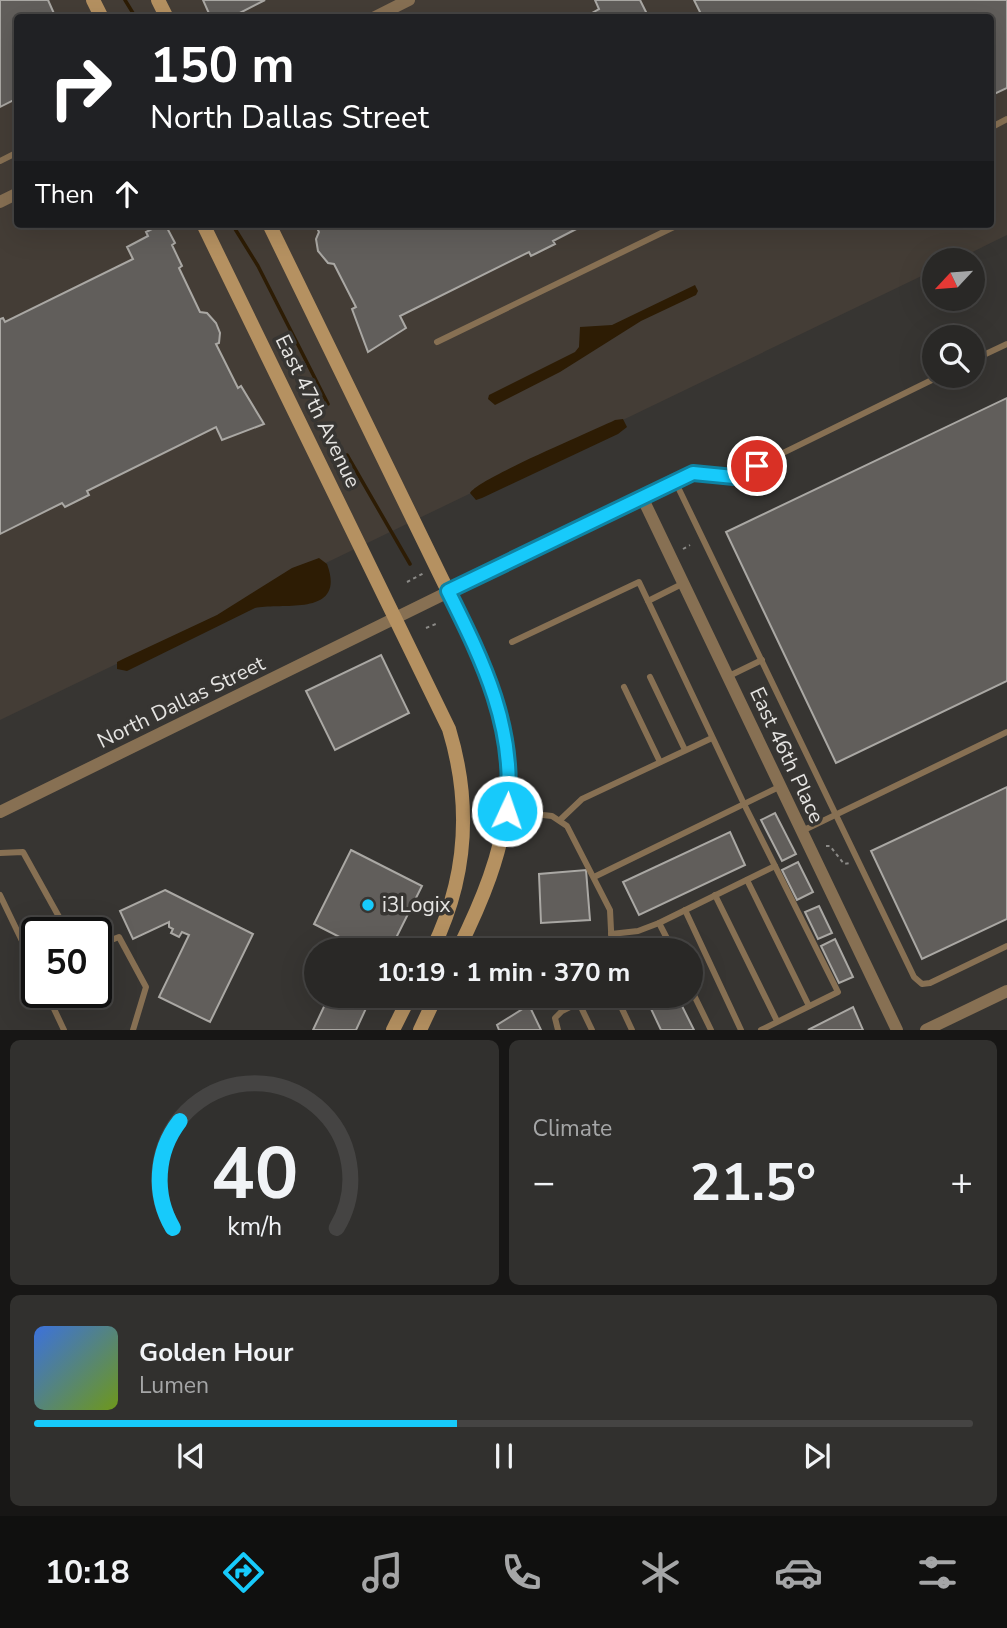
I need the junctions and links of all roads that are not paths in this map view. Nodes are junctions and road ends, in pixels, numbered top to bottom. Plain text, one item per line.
1 (409, 0) edge
2 (381, 14) edge
3 (205, 228) edge
4 (271, 228) edge
5 (672, 228) edge
6 (437, 342) dead end
7 (1007, 344) edge
8 (985, 354) edge
9 (922, 385) edge
10 (675, 481) junction
11 (642, 497) junction
12 (684, 583) junction
13 (448, 591) junction
14 (649, 601) junction
15 (396, 617) junction
16 (512, 642) dead end
17 (762, 660) junction
18 (728, 676) junction
19 (650, 677) dead end
20 (624, 687) dead end
21 (1007, 732) edge
22 (712, 738) junction
23 (685, 750) junction
24 (660, 762) junction
25 (780, 786) junction
26 (744, 804) junction
27 (507, 811) junction
28 (0, 812) edge
29 (836, 814) junction
30 (560, 820) junction
31 (802, 831) junction
32 (0, 853) edge
33 (775, 866) junction
34 (594, 877) junction
35 (747, 880) junction
36 (0, 895) edge
37 (715, 895) junction
38 (685, 910) junction
39 (59, 917) edge
40 (659, 923) junction
41 (611, 933) junction
42 (438, 938) edge
43 (464, 938) edge
44 (611, 938) edge
45 (667, 938) edge
46 (21, 939) edge
47 (112, 940) edge
48 (1007, 946) edge
49 (1007, 990) edge
50 (808, 1006) junction
51 (54, 1008) edge
52 (404, 1008) edge
53 (430, 1008) edge
54 (571, 1008) edge
55 (581, 1008) edge
56 (622, 1008) edge
57 (700, 1008) edge
58 (777, 1021) junction
59 (64, 1030) edge
60 (132, 1030) edge
61 (393, 1030) edge
62 (420, 1030) edge
63 (558, 1030) edge
64 (592, 1030) edge
65 (632, 1030) edge
66 (711, 1030) edge
67 (741, 1030) edge
68 (761, 1030) edge
69 (897, 1030) edge
70 (926, 1030) edge

1 - 2 street
3 - 15 main road, East 47th Avenue
4 - 13 main road, East 47th Avenue
5 - 6 lane
7 - 8 lane
9 - 10 lane
10 - 11 lane
10 - 17 lane
11 - 12 street, East 46th Place
11 - 13 street
12 - 14 lane
12 - 18 street, East 46th Place
13 - 15 street
13 - 27 main road, East 47th Avenue
14 - 16 lane
14 - 22 lane
15 - 28 street, North Dallas Street
15 - 42 main road, East 47th Avenue
17 - 18 lane
17 - 29 lane
18 - 25 street, East 46th Place
19 - 23 lane
20 - 24 lane
21 - 29 lane
22 - 23 lane
22 - 26 lane
23 - 24 lane
24 - 30 lane
25 - 26 lane
25 - 31 street, East 46th Place
26 - 33 lane
26 - 34 lane
27 - 30 lane
27 - 43 main road, East 47th Avenue
29 - 31 lane
29 - 48 lane
30 - 34 lane
31 - 69 street, East 46th Place
32 - 39 lane
33 - 35 lane
33 - 50 lane
34 - 41 lane
35 - 37 lane
35 - 50 lane
36 - 46 lane
37 - 38 lane
37 - 58 lane
38 - 40 lane
38 - 67 lane
40 - 41 lane
40 - 45 lane
41 - 44 lane
47 - 60 lane
49 - 70 street
50 - 58 lane
51 - 59 lane
52 - 61 main road
53 - 62 main road
54 - 63 lane
55 - 64 lane
56 - 65 lane
57 - 66 lane
58 - 68 lane

